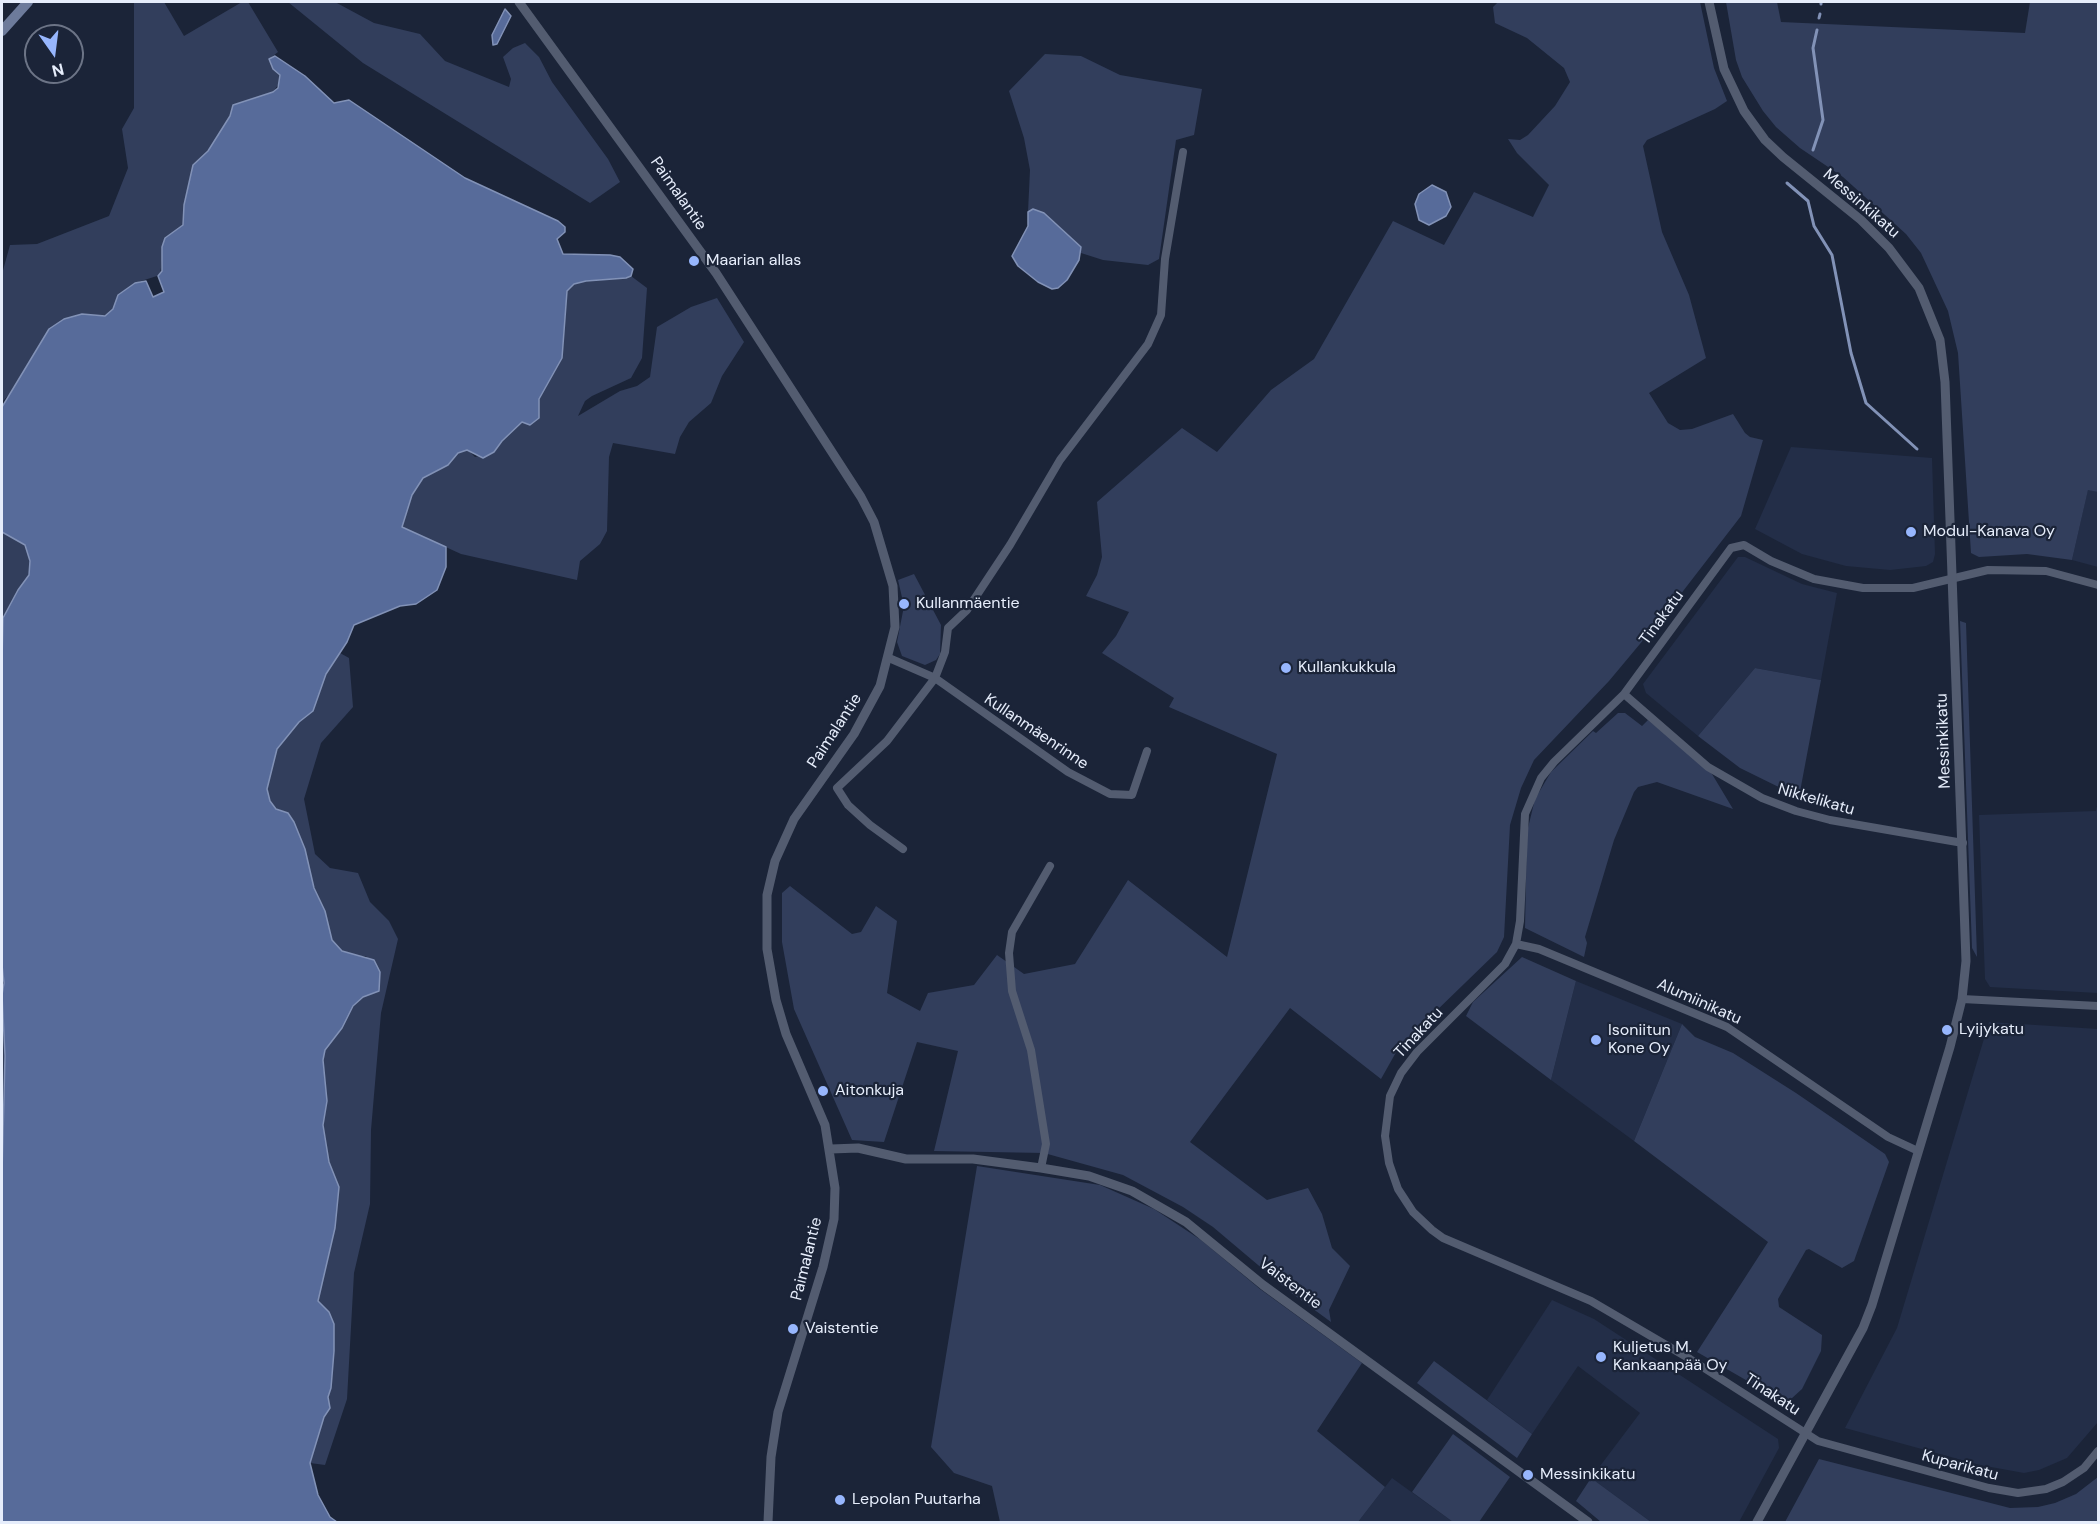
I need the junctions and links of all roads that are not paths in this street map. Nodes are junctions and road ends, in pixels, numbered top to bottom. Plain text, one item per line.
1 (28, 2) edge
2 (519, 2) edge
3 (1709, 2) edge
4 (2, 31) edge
5 (1183, 152) dead end
6 (1953, 578) junction
7 (2098, 585) edge
8 (889, 658) junction
9 (935, 678) junction
10 (1624, 694) junction
11 (1147, 752) dead end
12 (1963, 843) junction
13 (903, 849) dead end
14 (1050, 866) dead end
15 (1516, 944) junction
16 (1962, 999) junction
17 (2098, 1006) edge
18 (831, 1149) junction
19 (1918, 1151) junction
20 (1041, 1168) junction
21 (1806, 1433) junction
22 (2098, 1451) edge
23 (768, 1522) edge
24 (1588, 1522) edge
25 (1757, 1522) edge

1 - 4 main road
2 - 8 street, Paimalantie
3 - 6 street, Messinkikatu
5 - 9 street
6 - 7 street
6 - 10 street, Tinakatu
6 - 12 street, Messinkikatu
8 - 9 street, Kullanmäenrinne
8 - 18 street, Paimalantie
9 - 11 street, Kullanmäenrinne
9 - 13 street
10 - 12 street, Nikkelikatu
10 - 15 street, Tinakatu
12 - 16 street, Messinkikatu
14 - 20 street
15 - 19 street, Alumiinikatu
15 - 21 street, Tinakatu
16 - 17 street
16 - 19 street, Messinkikatu
18 - 20 street, Vaistentie
18 - 23 street, Paimalantie
19 - 21 street, Messinkikatu
20 - 24 street, Vaistentie
21 - 22 street, Kuparikatu
21 - 25 street, Messinkikatu

